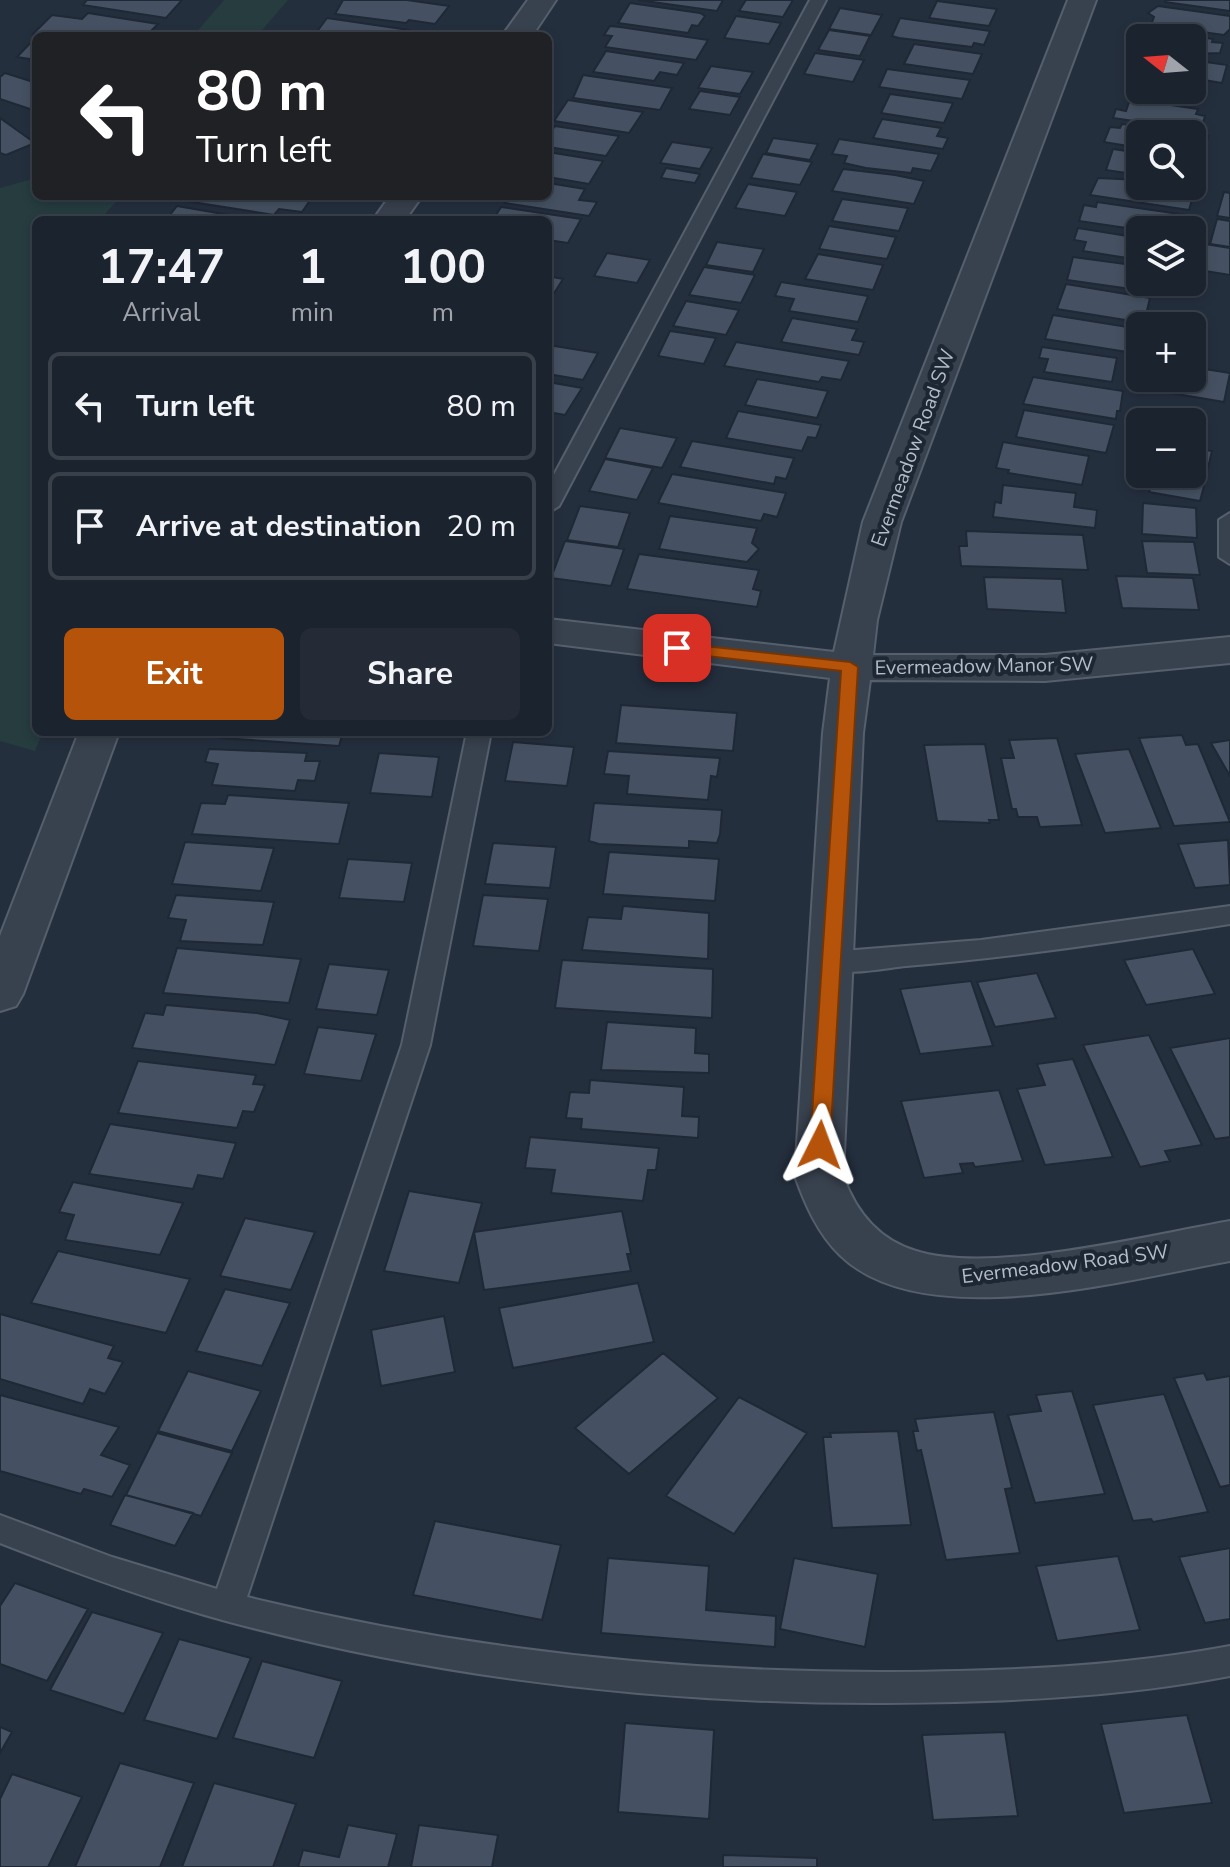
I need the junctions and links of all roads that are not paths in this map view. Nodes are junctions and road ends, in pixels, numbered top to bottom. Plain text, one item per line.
1 (542, 0) edge
2 (818, 0) edge
3 (1082, 0) edge
4 (520, 32) edge
5 (552, 499) edge
6 (1230, 520) edge
7 (1230, 557) edge
8 (552, 631) edge
9 (1230, 650) edge
10 (850, 667) junction
11 (97, 736) edge
12 (478, 736) edge
13 (1230, 915) edge
14 (830, 962) junction
15 (0, 994) edge
16 (1230, 1241) edge
17 (0, 1529) edge
18 (228, 1605) junction
19 (1230, 1661) edge

1 - 4 street
2 - 5 lane
3 - 10 street, Evermeadow Road SW
6 - 7 lane
8 - 10 street, Evermeadow Manor SW
9 - 10 street, Evermeadow Manor SW
10 - 14 street, Evermeadow Road SW
11 - 15 street
12 - 18 lane
13 - 14 lane
14 - 16 street, Evermeadow Road SW
17 - 18 lane
18 - 19 lane

